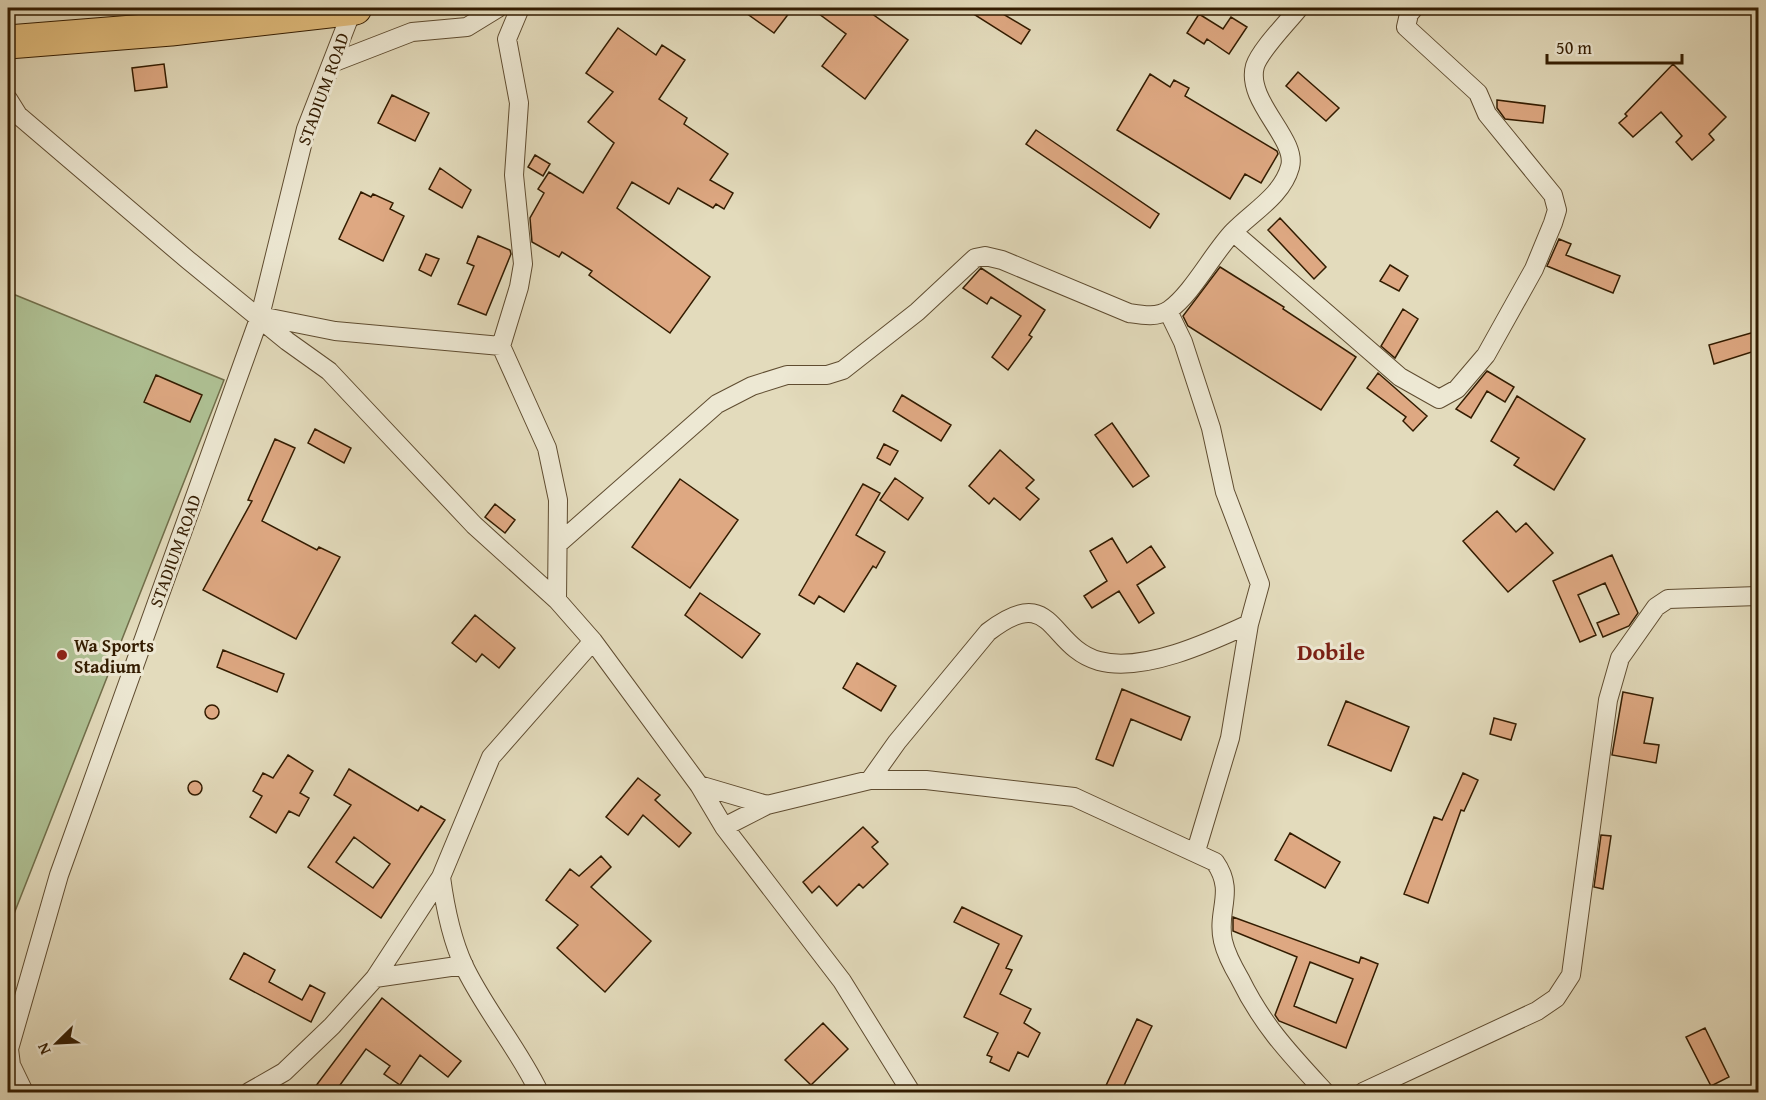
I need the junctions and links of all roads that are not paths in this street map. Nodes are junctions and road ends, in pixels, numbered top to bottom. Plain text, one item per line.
1 (354, 8) edge
2 (498, 8) edge
3 (520, 8) edge
4 (1299, 8) edge
5 (1414, 8) edge
6 (8, 42) edge
7 (332, 63) junction
8 (8, 99) edge
9 (1233, 232) junction
10 (1168, 311) junction
11 (260, 316) junction
12 (501, 346) junction
13 (558, 544) junction
14 (1758, 596) edge
15 (557, 600) junction
16 (1249, 624) junction
17 (593, 641) junction
18 (870, 780) junction
19 (699, 784) junction
20 (767, 805) junction
21 (724, 827) junction
22 (1196, 851) junction
23 (441, 877) junction
24 (464, 965) junction
25 (375, 978) junction
26 (24, 1092) edge
27 (249, 1092) edge
28 (539, 1092) edge
29 (910, 1092) edge
30 (1325, 1092) edge
31 (1363, 1092) edge

1 - 6 highway
1 - 7 street, STADIUM ROAD
2 - 7 street
3 - 12 street
4 - 9 street
5 - 9 street
7 - 11 street, STADIUM ROAD
8 - 11 street
9 - 10 street
10 - 13 street
10 - 16 street
11 - 12 street
11 - 15 street
11 - 26 street, STADIUM ROAD
12 - 13 street
13 - 15 street
14 - 31 street
15 - 17 street
16 - 18 street
16 - 22 street
17 - 19 street
17 - 23 street
18 - 20 street
18 - 22 street
19 - 20 street
19 - 21 street
20 - 21 street
21 - 29 street
22 - 30 street
23 - 24 street
23 - 25 street
24 - 25 street
24 - 28 street
25 - 27 street

